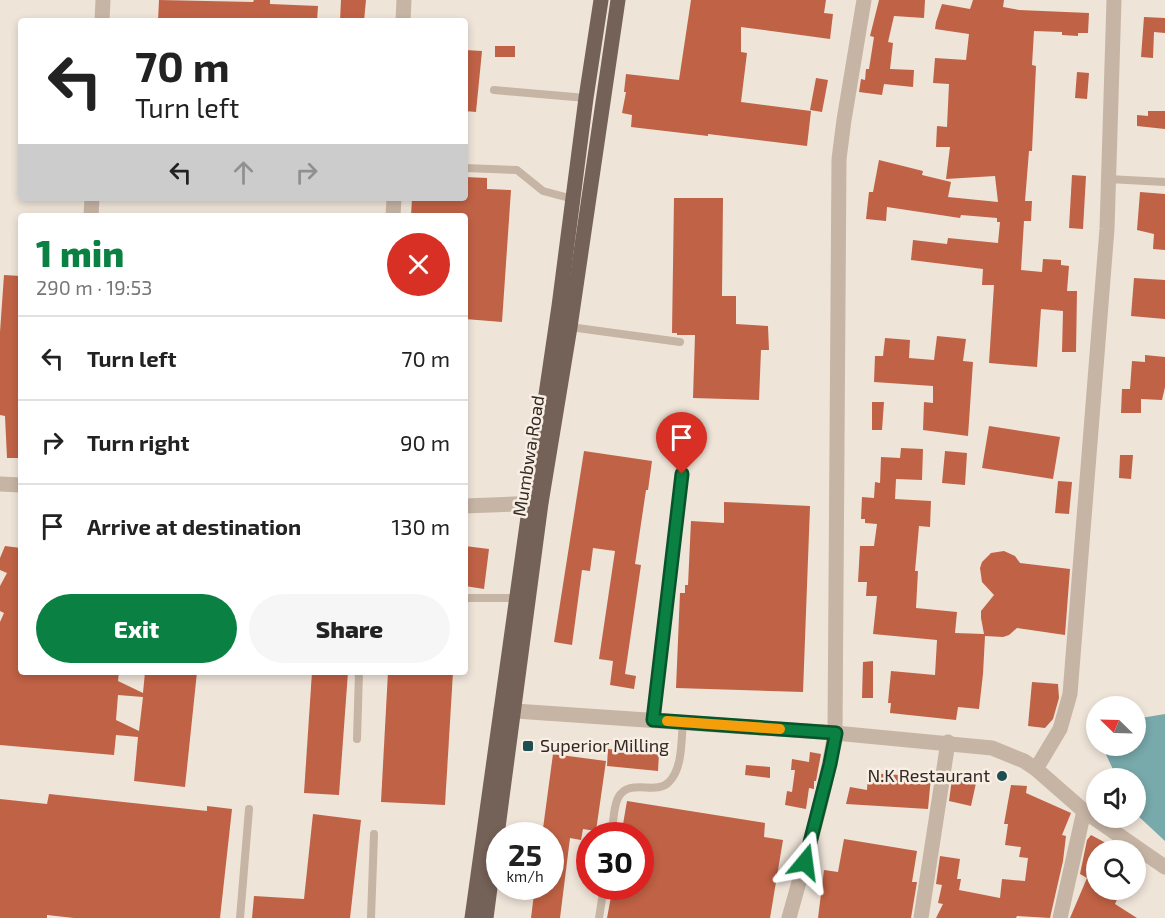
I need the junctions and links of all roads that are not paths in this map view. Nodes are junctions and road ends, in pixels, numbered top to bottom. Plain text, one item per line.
1 (103, 0) edge
2 (404, 0) edge
3 (601, 0) edge
4 (618, 0) edge
5 (864, 0) edge
6 (1114, 0) edge
7 (102, 18) edge
8 (403, 18) edge
9 (494, 90) dead end
10 (586, 98) junction
11 (468, 168) edge
12 (1108, 179) junction
13 (1165, 182) edge
14 (573, 199) junction
15 (570, 327) junction
16 (680, 342) dead end
17 (682, 474) dead end
18 (0, 484) edge
19 (18, 485) edge
20 (536, 503) junction
21 (468, 506) edge
22 (468, 598) edge
23 (516, 598) junction
24 (359, 675) edge
25 (508, 711) junction
26 (653, 720) junction
27 (683, 722) junction
28 (836, 733) junction
29 (357, 739) dead end
30 (948, 742) junction
31 (1036, 769) junction
32 (249, 809) dead end
33 (1084, 811) junction
34 (614, 822) edge
35 (374, 834) dead end
36 (1165, 867) edge
37 (602, 900) edge
38 (240, 918) edge
39 (371, 918) edge
40 (472, 918) edge
41 (486, 918) edge
42 (599, 918) edge
43 (789, 918) edge
44 (921, 918) edge
45 (1060, 918) edge

1 - 7 street
2 - 8 street
3 - 10 main road, Mumbwa Road
4 - 15 main road, Mumbwa Road
5 - 28 street
6 - 12 street
9 - 10 lane
10 - 14 main road, Mumbwa Road
11 - 14 lane
12 - 13 lane
12 - 31 street
14 - 20 main road, Mumbwa Road
15 - 16 lane
15 - 20 main road, Mumbwa Road
17 - 26 lane
18 - 19 street
20 - 21 street
20 - 23 main road, Mumbwa Road
20 - 25 main road, Mumbwa Road
22 - 23 lane
23 - 25 main road, Mumbwa Road
24 - 29 lane
25 - 26 street
25 - 40 main road, Mumbwa Road
25 - 41 main road, Mumbwa Road
26 - 27 street
27 - 28 street
27 - 34 lane
28 - 30 street
28 - 43 street
30 - 31 street
30 - 44 street
31 - 33 street
32 - 38 lane
33 - 36 street
33 - 45 street
35 - 39 lane
37 - 42 lane

